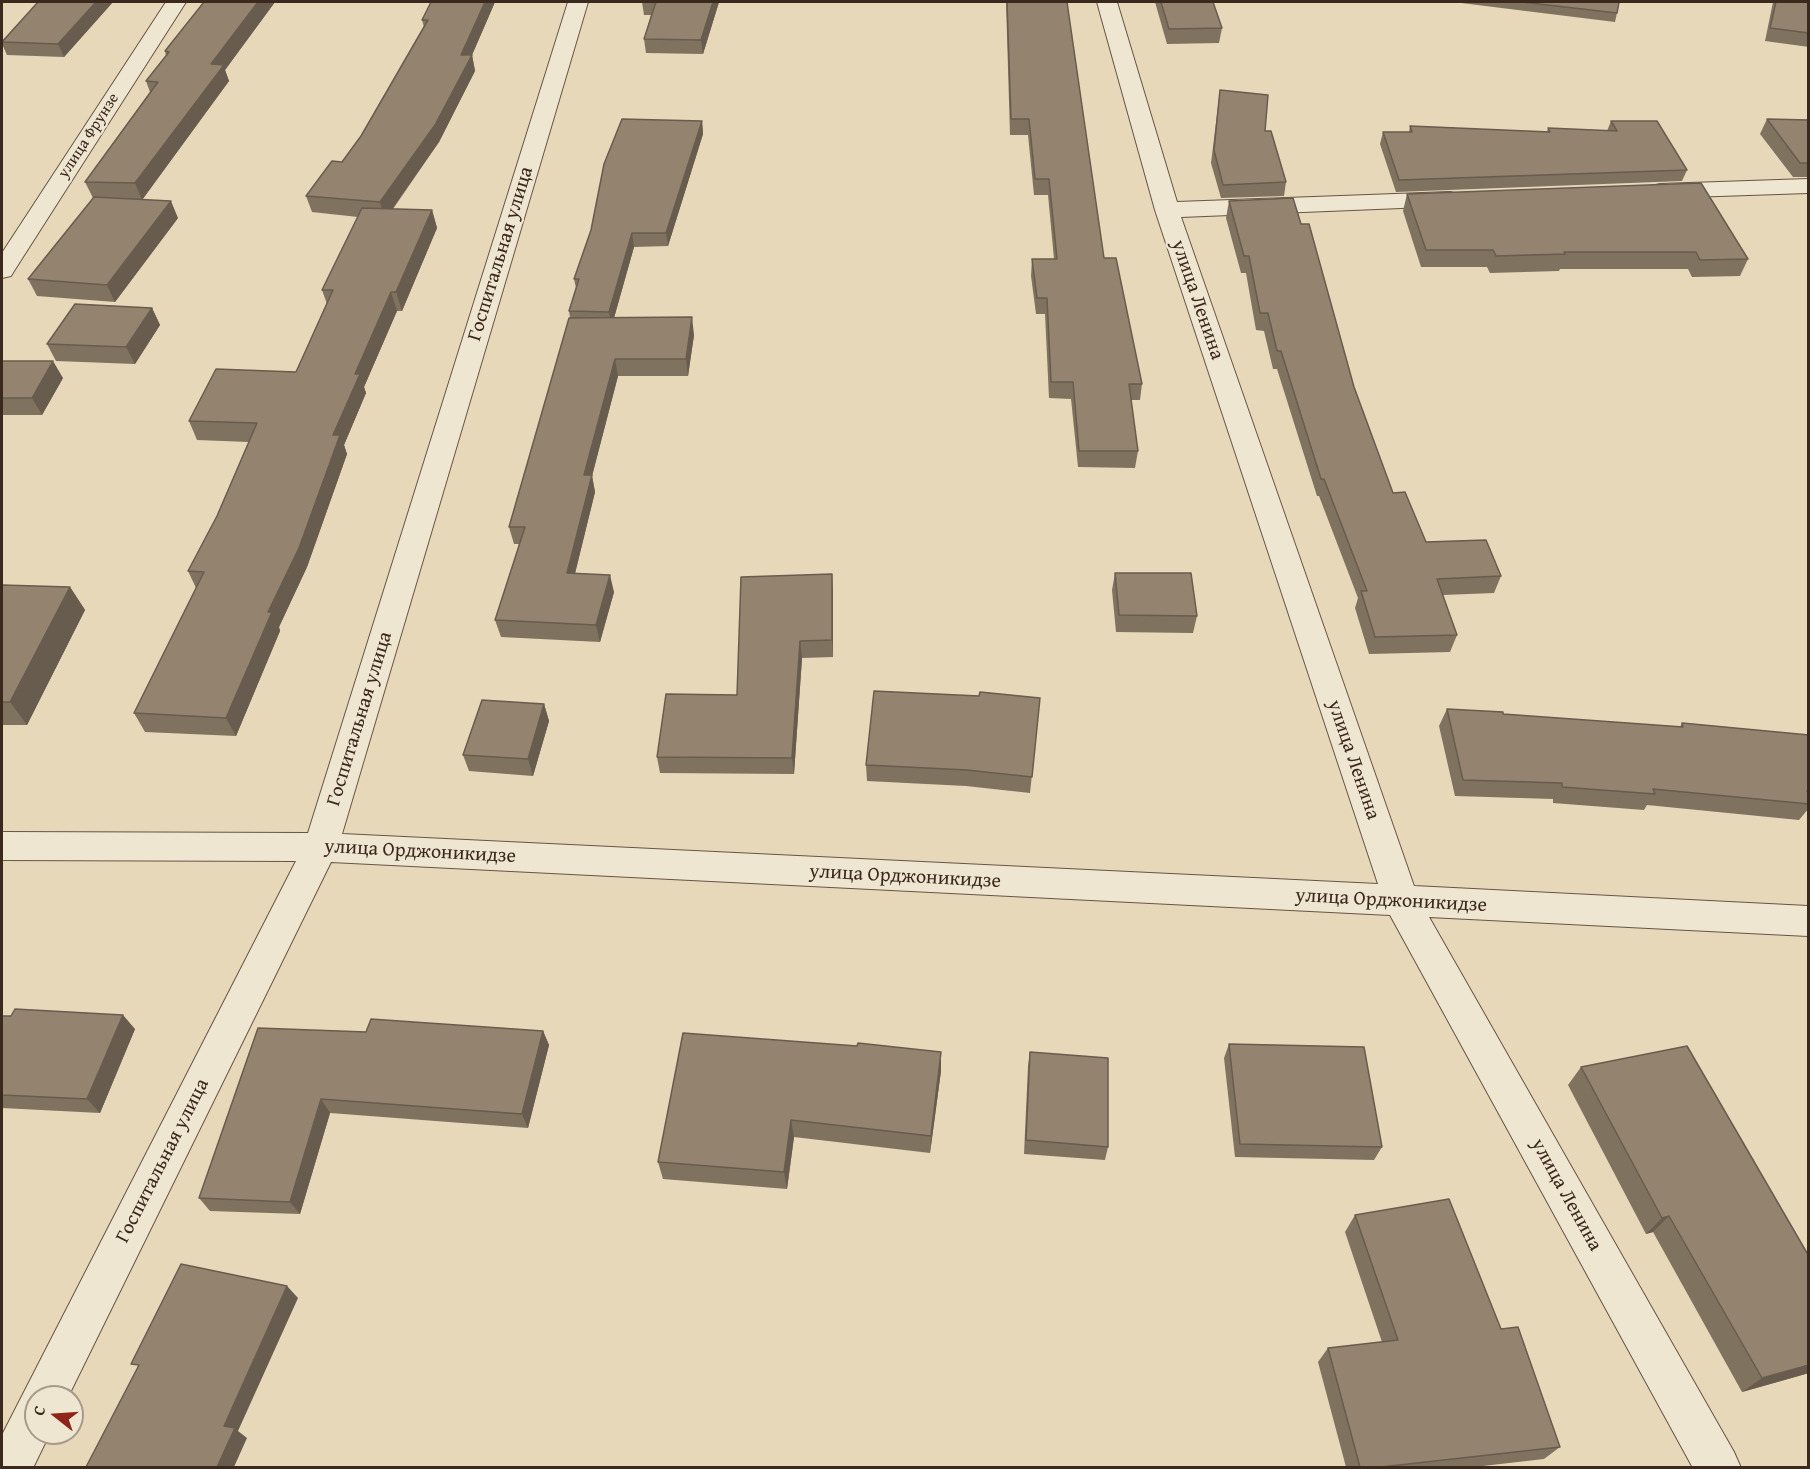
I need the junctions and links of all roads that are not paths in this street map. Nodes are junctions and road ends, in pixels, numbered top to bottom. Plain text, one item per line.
1 (176, 2) edge
2 (578, 2) edge
3 (1107, 2) edge
4 (1809, 186) edge
5 (1642, 192) edge
6 (1476, 198) edge
7 (1167, 210) junction
8 (2, 271) edge
9 (2, 846) edge
10 (321, 847) junction
11 (1401, 902) junction
12 (1809, 921) edge
13 (51, 1385) edge
14 (24, 1438) edge
15 (9, 1467) edge
16 (1718, 1467) edge

1 - 8 street, улица Фрунзе
2 - 10 street, Госпитальная улица
3 - 7 street, улица Ленина
4 - 5 street
6 - 7 street
7 - 11 street, улица Ленина
9 - 10 street, улица Орджоникидзе
10 - 11 street, улица Орджоникидзе
10 - 13 street, Госпитальная улица
11 - 12 street, улица Орджоникидзе
11 - 16 street, улица Ленина
14 - 15 street

